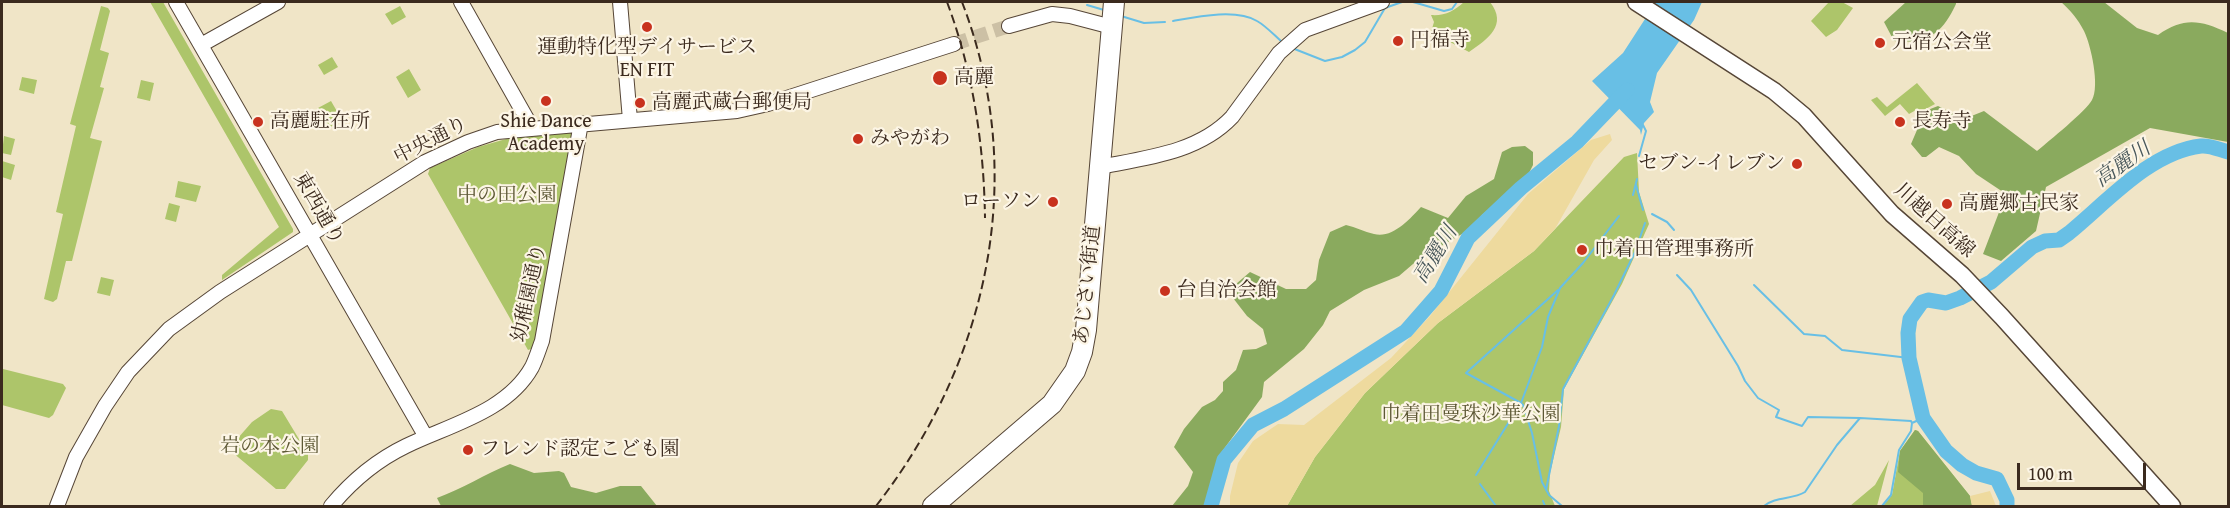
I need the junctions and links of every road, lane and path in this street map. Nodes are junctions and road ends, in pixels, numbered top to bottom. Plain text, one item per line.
1 (176, 2) edge
2 (278, 2) edge
3 (461, 2) edge
4 (620, 2) edge
5 (1114, 2) edge
6 (1382, 2) edge
7 (1640, 4) edge
8 (1009, 26) tunnel mouth
9 (1112, 27) junction
10 (954, 44) tunnel mouth
11 (201, 45) junction
12 (630, 120) junction
13 (581, 123) junction
14 (532, 128) junction
15 (1099, 168) junction
16 (310, 235) junction
17 (426, 437) junction
18 (57, 507) edge
19 (330, 507) edge
20 (933, 507) edge
21 (2172, 507) edge

1 - 11 street, 東西通り
2 - 11 street
3 - 14 street
4 - 12 street
5 - 9 highway, あじさい街道
6 - 15 street
7 - 21 main road, 川越日高線
8 - 9 street
9 - 15 highway, あじさい街道
10 - 12 street, 中央通り
11 - 16 street, 東西通り
12 - 13 street, 中央通り
13 - 14 street, 中央通り
13 - 17 street, 幼稚園通り
14 - 16 street, 中央通り
15 - 20 highway, あじさい街道
16 - 17 street, 東西通り
16 - 18 street, 中央通り
17 - 19 street, 幼稚園通り

